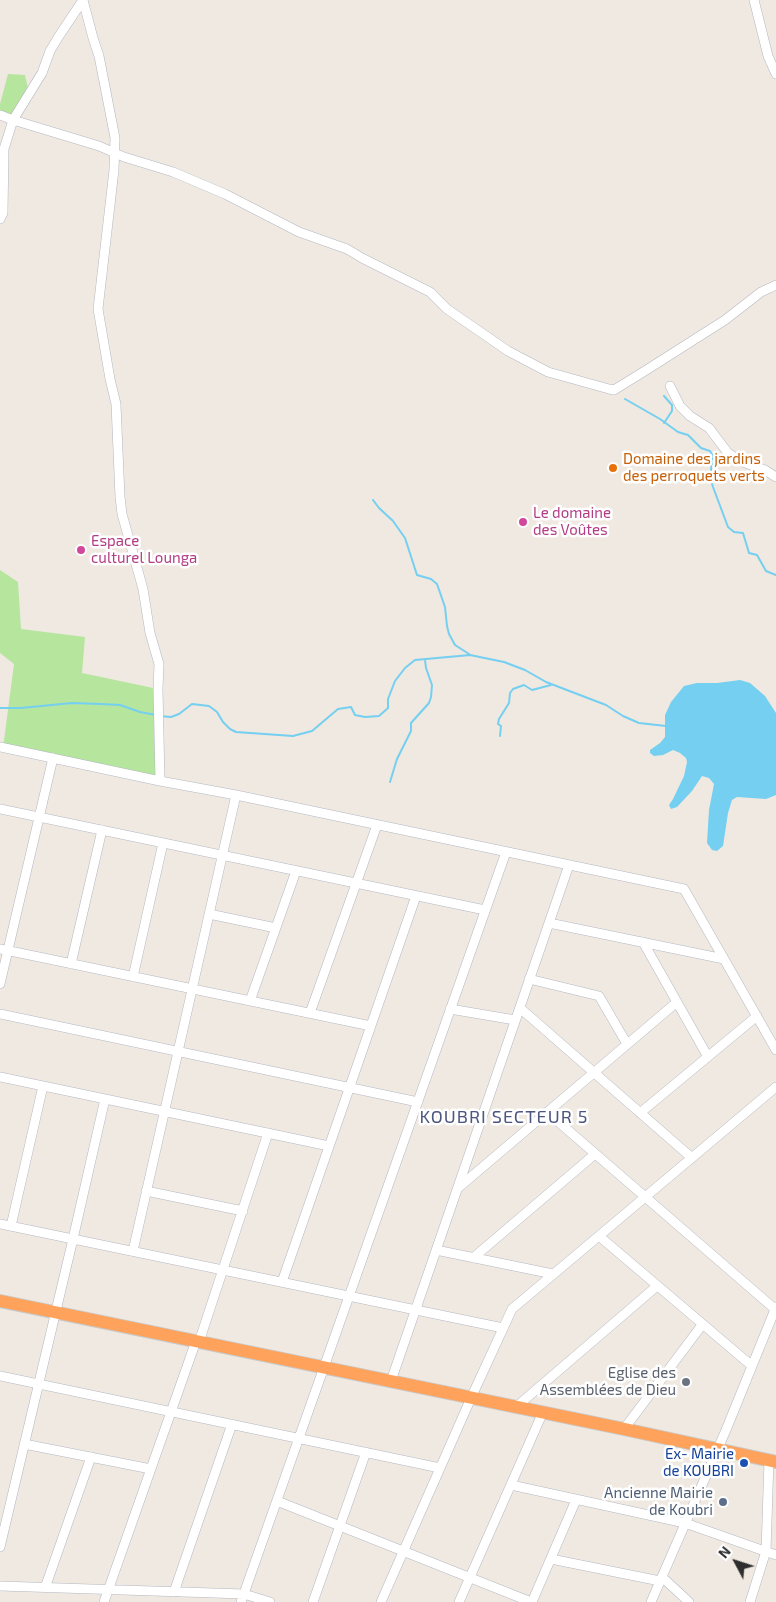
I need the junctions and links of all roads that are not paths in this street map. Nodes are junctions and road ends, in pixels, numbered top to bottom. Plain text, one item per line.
1 (83, 0) edge
2 (754, 0) edge
3 (776, 74) edge
4 (0, 115) edge
5 (13, 120) junction
6 (115, 154) junction
7 (0, 219) edge
8 (776, 285) edge
9 (670, 386) dead end
10 (776, 477) edge
11 (0, 747) edge
12 (53, 758) junction
13 (160, 781) junction
14 (236, 795) junction
15 (0, 808) edge
16 (39, 817) junction
17 (377, 825) junction
18 (102, 830) junction
19 (163, 843) junction
20 (506, 852) junction
21 (222, 855) junction
22 (568, 865) junction
23 (296, 871) junction
24 (356, 883) junction
25 (416, 896) junction
26 (485, 910) junction
27 (209, 914) junction
28 (549, 922) junction
29 (276, 928) junction
30 (644, 942) junction
31 (4, 950) edge
32 (724, 959) junction
33 (71, 964) junction
34 (133, 977) junction
35 (529, 979) junction
36 (0, 984) edge
37 (192, 990) junction
38 (250, 1001) junction
39 (677, 1002) junction
40 (520, 1008) junction
41 (450, 1009) junction
42 (310, 1013) junction
43 (0, 1014) edge
44 (757, 1016) junction
45 (515, 1020) junction
46 (371, 1026) junction
47 (627, 1044) junction
48 (776, 1050) edge
49 (178, 1052) junction
50 (708, 1057) junction
51 (594, 1072) junction
52 (0, 1078) edge
53 (43, 1086) junction
54 (350, 1088) junction
55 (775, 1090) edge
56 (105, 1099) junction
57 (418, 1102) junction
58 (164, 1112) junction
59 (547, 1112) junction
60 (640, 1113) junction
61 (268, 1134) junction
62 (329, 1146) junction
63 (595, 1154) junction
64 (692, 1158) junction
65 (458, 1188) junction
66 (146, 1191) junction
67 (645, 1197) junction
68 (243, 1211) junction
69 (0, 1224) edge
70 (11, 1226) junction
71 (599, 1236) junction
72 (74, 1239) junction
73 (436, 1250) junction
74 (133, 1251) junction
75 (473, 1258) junction
76 (223, 1270) junction
77 (553, 1274) junction
78 (282, 1282) junction
79 (657, 1286) junction
80 (349, 1296) junction
81 (0, 1301) edge
82 (775, 1308) edge
83 (416, 1310) junction
84 (56, 1312) junction
85 (702, 1325) junction
86 (503, 1328) junction
87 (197, 1342) junction
88 (752, 1366) junction
89 (324, 1368) junction
90 (0, 1376) edge
91 (391, 1381) junction
92 (38, 1384) junction
93 (470, 1398) junction
94 (516, 1407) junction
95 (171, 1411) junction
96 (543, 1412) junction
97 (232, 1424) junction
98 (624, 1429) junction
99 (299, 1438) junction
100 (24, 1444) junction
101 (718, 1449) junction
102 (366, 1452) junction
103 (91, 1457) junction
104 (772, 1461) edge
105 (440, 1468) junction
106 (151, 1470) junction
107 (511, 1485) junction
108 (576, 1500) junction
109 (277, 1501) junction
110 (685, 1523) junction
111 (3, 1525) edge
112 (340, 1526) junction
113 (0, 1547) edge
114 (403, 1551) junction
115 (766, 1551) junction
116 (776, 1554) edge
117 (551, 1559) junction
118 (470, 1578) junction
119 (661, 1579) junction
120 (0, 1586) edge
121 (45, 1588) junction
122 (109, 1590) junction
123 (174, 1592) junction
124 (243, 1598) edge
125 (104, 1602) edge
126 (270, 1602) edge
127 (313, 1602) edge
128 (381, 1602) edge
129 (460, 1602) edge
130 (532, 1602) edge
131 (651, 1602) edge
132 (689, 1602) edge
133 (750, 1602) edge

1 - 5 street
1 - 6 street
2 - 3 street
4 - 5 street
5 - 6 street
5 - 7 street
6 - 8 street
6 - 13 street
9 - 10 street
11 - 12 street
12 - 13 street
12 - 16 street
13 - 14 street
14 - 17 street
14 - 21 street
15 - 16 street
16 - 18 street
16 - 31 street
17 - 20 street
17 - 24 street
18 - 19 street
18 - 33 street
19 - 21 street
19 - 34 street
20 - 22 street
20 - 26 street
21 - 23 street
21 - 27 street
22 - 28 street
22 - 32 street
23 - 24 street
23 - 29 street
24 - 25 street
24 - 42 street
25 - 26 street
25 - 46 street
26 - 41 street
27 - 29 street
27 - 37 street
28 - 30 street
28 - 35 street
29 - 38 street
30 - 32 street
30 - 39 street
31 - 33 street
31 - 36 street
32 - 44 street
33 - 34 street
34 - 37 street
35 - 40 street
35 - 47 street
37 - 38 street
37 - 49 street
38 - 42 street
39 - 47 street
39 - 50 street
40 - 45 street
40 - 51 street
41 - 45 street
41 - 57 street
42 - 46 street
43 - 49 street
44 - 48 street
44 - 50 street
45 - 65 street
46 - 54 street
47 - 51 street
49 - 54 street
49 - 58 street
50 - 60 street
51 - 59 street
51 - 60 street
52 - 53 street
53 - 56 street
53 - 70 street
54 - 57 street
54 - 62 street
55 - 64 street
56 - 58 street
56 - 72 street
57 - 80 street
58 - 61 street
58 - 66 street
59 - 63 street
59 - 65 street
60 - 64 street
61 - 62 street
61 - 68 street
62 - 78 street
63 - 67 street
63 - 75 street
64 - 67 street
65 - 73 street
66 - 68 street
66 - 74 street
67 - 71 street
67 - 82 street
68 - 76 street
69 - 70 street
70 - 72 street
71 - 77 street
71 - 79 street
72 - 74 street
72 - 84 street
73 - 75 street
73 - 83 street
74 - 76 street
75 - 77 street
76 - 78 street
76 - 87 street
77 - 86 street
78 - 80 street
79 - 85 street
79 - 94 street
80 - 83 street
80 - 89 street
81 - 84 highway
82 - 88 street
83 - 86 street
83 - 91 street
84 - 87 highway
84 - 92 street
85 - 88 street
85 - 98 street
86 - 93 street
87 - 89 highway
87 - 95 street
88 - 101 street
89 - 91 highway
89 - 99 street
90 - 92 street
91 - 93 highway
92 - 95 street
92 - 100 street
93 - 94 highway
93 - 105 street
94 - 96 highway
95 - 97 street
95 - 106 street
96 - 98 highway
96 - 107 street
97 - 99 street
97 - 123 street
98 - 101 highway
99 - 102 street
99 - 109 street
100 - 103 street
100 - 111 street
101 - 104 highway
101 - 110 street
102 - 105 street
102 - 112 street
103 - 106 street
103 - 121 street
104 - 115 street
105 - 114 street
106 - 122 street
107 - 108 street
107 - 118 street
108 - 110 street
108 - 117 street
109 - 112 street
109 - 124 street
110 - 115 street
110 - 119 street
111 - 113 street
112 - 114 street
112 - 127 street
114 - 118 street
114 - 128 street
115 - 116 street
115 - 133 street
117 - 119 street
117 - 130 street
118 - 129 street
118 - 130 street
119 - 131 street
119 - 132 street
120 - 121 street
121 - 122 street
122 - 123 street
122 - 125 street
123 - 124 street
124 - 126 street

